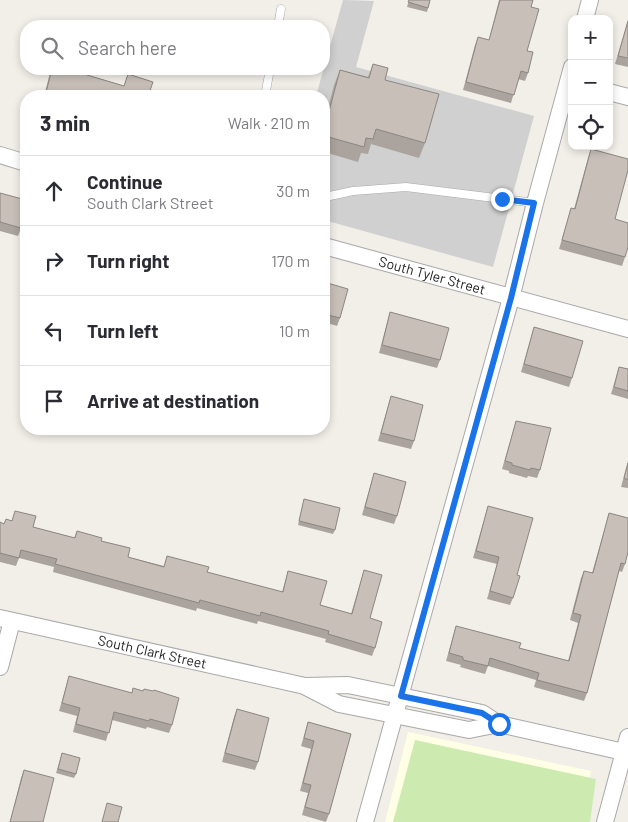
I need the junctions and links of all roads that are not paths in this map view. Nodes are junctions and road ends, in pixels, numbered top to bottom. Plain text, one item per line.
1 (590, 0) edge
2 (281, 9) dead end
3 (586, 15) edge
4 (279, 20) edge
5 (269, 75) edge
6 (568, 84) edge
7 (266, 90) edge
8 (613, 93) edge
9 (628, 97) edge
10 (0, 155) edge
11 (20, 161) edge
12 (330, 196) edge
13 (534, 203) junction
14 (330, 248) edge
15 (511, 298) junction
16 (628, 329) edge
17 (6, 620) edge
18 (0, 667) edge
19 (305, 686) junction
20 (401, 696) junction
21 (395, 716) junction
22 (499, 724) junction
23 (627, 748) edge
24 (366, 822) edge
25 (605, 822) edge

1 - 3 street
2 - 4 lane
5 - 7 lane
6 - 13 street
8 - 9 street
10 - 11 street
12 - 13 lane
13 - 15 street
14 - 15 street, South Tyler Street
15 - 16 street, South Tyler Street
15 - 20 street
17 - 18 street
17 - 19 street, South Clark Street
19 - 20 street, South Clark Street
19 - 21 street, South Clark Street
20 - 21 street
20 - 22 street, South Clark Street
21 - 22 street, South Clark Street
21 - 24 street
22 - 23 street, South Clark Street
23 - 25 street

